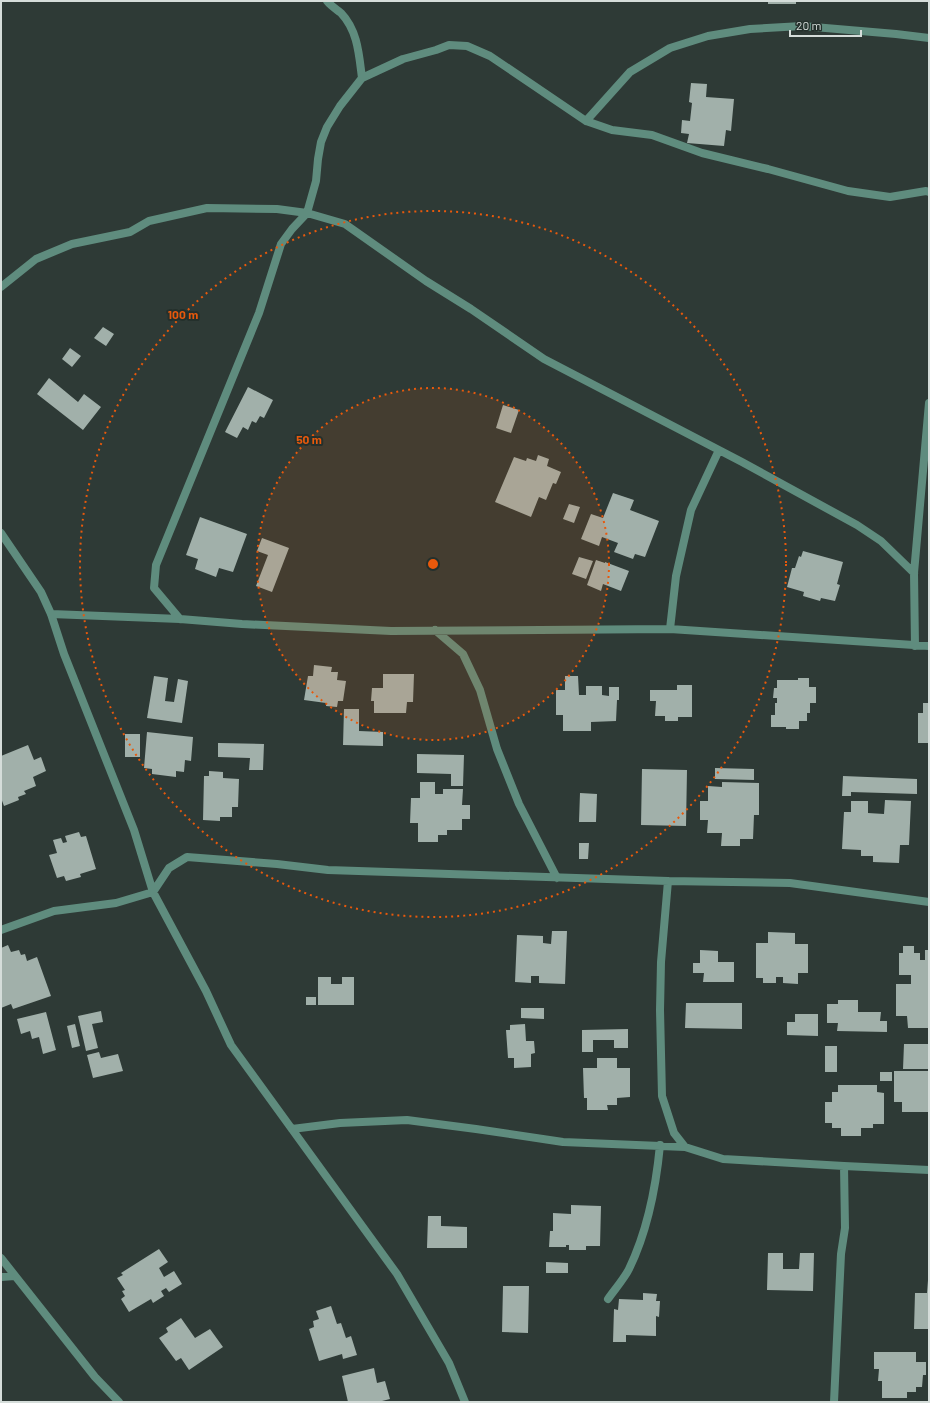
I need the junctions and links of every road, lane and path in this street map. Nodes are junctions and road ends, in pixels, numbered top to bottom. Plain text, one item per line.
1 (326, 1) edge
2 (929, 38) edge
3 (362, 78) junction
4 (586, 121) junction
5 (929, 192) edge
6 (307, 213) junction
7 (1, 287) edge
8 (929, 403) edge
9 (719, 450) junction
10 (1, 533) edge
11 (914, 573) junction
12 (51, 614) junction
13 (180, 619) junction
14 (670, 629) junction
15 (435, 630) junction
16 (915, 646) junction
17 (929, 646) edge
18 (557, 878) junction
19 (668, 881) junction
20 (153, 892) junction
21 (929, 902) edge
22 (1, 930) edge
23 (292, 1129) junction
24 (660, 1145) junction
25 (685, 1147) junction
26 (844, 1166) junction
27 (929, 1170) edge
28 (1, 1258) edge
29 (15, 1276) junction
30 (1, 1277) edge
31 (608, 1299) dead end
32 (119, 1402) edge
33 (465, 1402) edge
34 (834, 1402) edge

1 - 3 street
2 - 4 street
3 - 4 street
3 - 6 street
4 - 5 street
6 - 7 street
6 - 9 street
6 - 13 street
8 - 11 street
9 - 11 street
9 - 14 street
10 - 12 street
11 - 16 street
12 - 13 street
12 - 20 street
13 - 15 street
14 - 15 street
14 - 16 street
15 - 18 street
16 - 17 street
18 - 19 street
18 - 20 street
19 - 21 street
19 - 25 street
20 - 22 street
20 - 23 street
23 - 24 street
23 - 33 street
24 - 25 street
24 - 31 street
25 - 26 street
26 - 27 street
26 - 34 street
28 - 29 street
29 - 30 street
29 - 32 street

